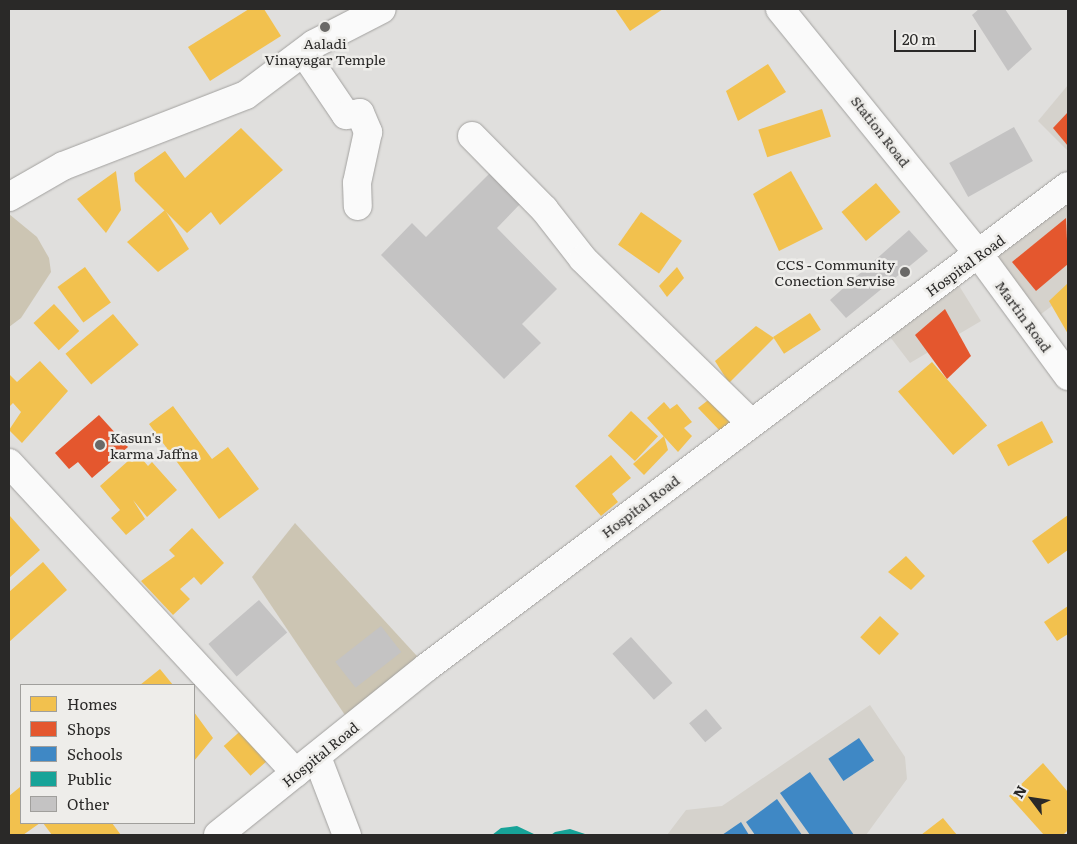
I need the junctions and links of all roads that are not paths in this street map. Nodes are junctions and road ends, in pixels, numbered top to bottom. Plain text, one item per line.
1 (382, 9) edge
2 (780, 9) edge
3 (304, 53) junction
4 (472, 136) dead end
5 (1068, 186) edge
6 (9, 197) edge
7 (358, 206) dead end
8 (980, 256) junction
9 (1068, 376) edge
10 (750, 422) junction
11 (9, 464) edge
12 (317, 757) junction
13 (296, 773) junction
14 (218, 835) edge
15 (347, 835) edge

1 - 3 street
2 - 8 street, Station Road
3 - 6 street
3 - 7 street
4 - 10 street
5 - 8 street, Hospital Road
8 - 9 street, Martin Road
8 - 10 street, Hospital Road
10 - 12 street, Hospital Road
11 - 13 street
12 - 13 street, Hospital Road
12 - 15 street
13 - 14 street, Hospital Road

